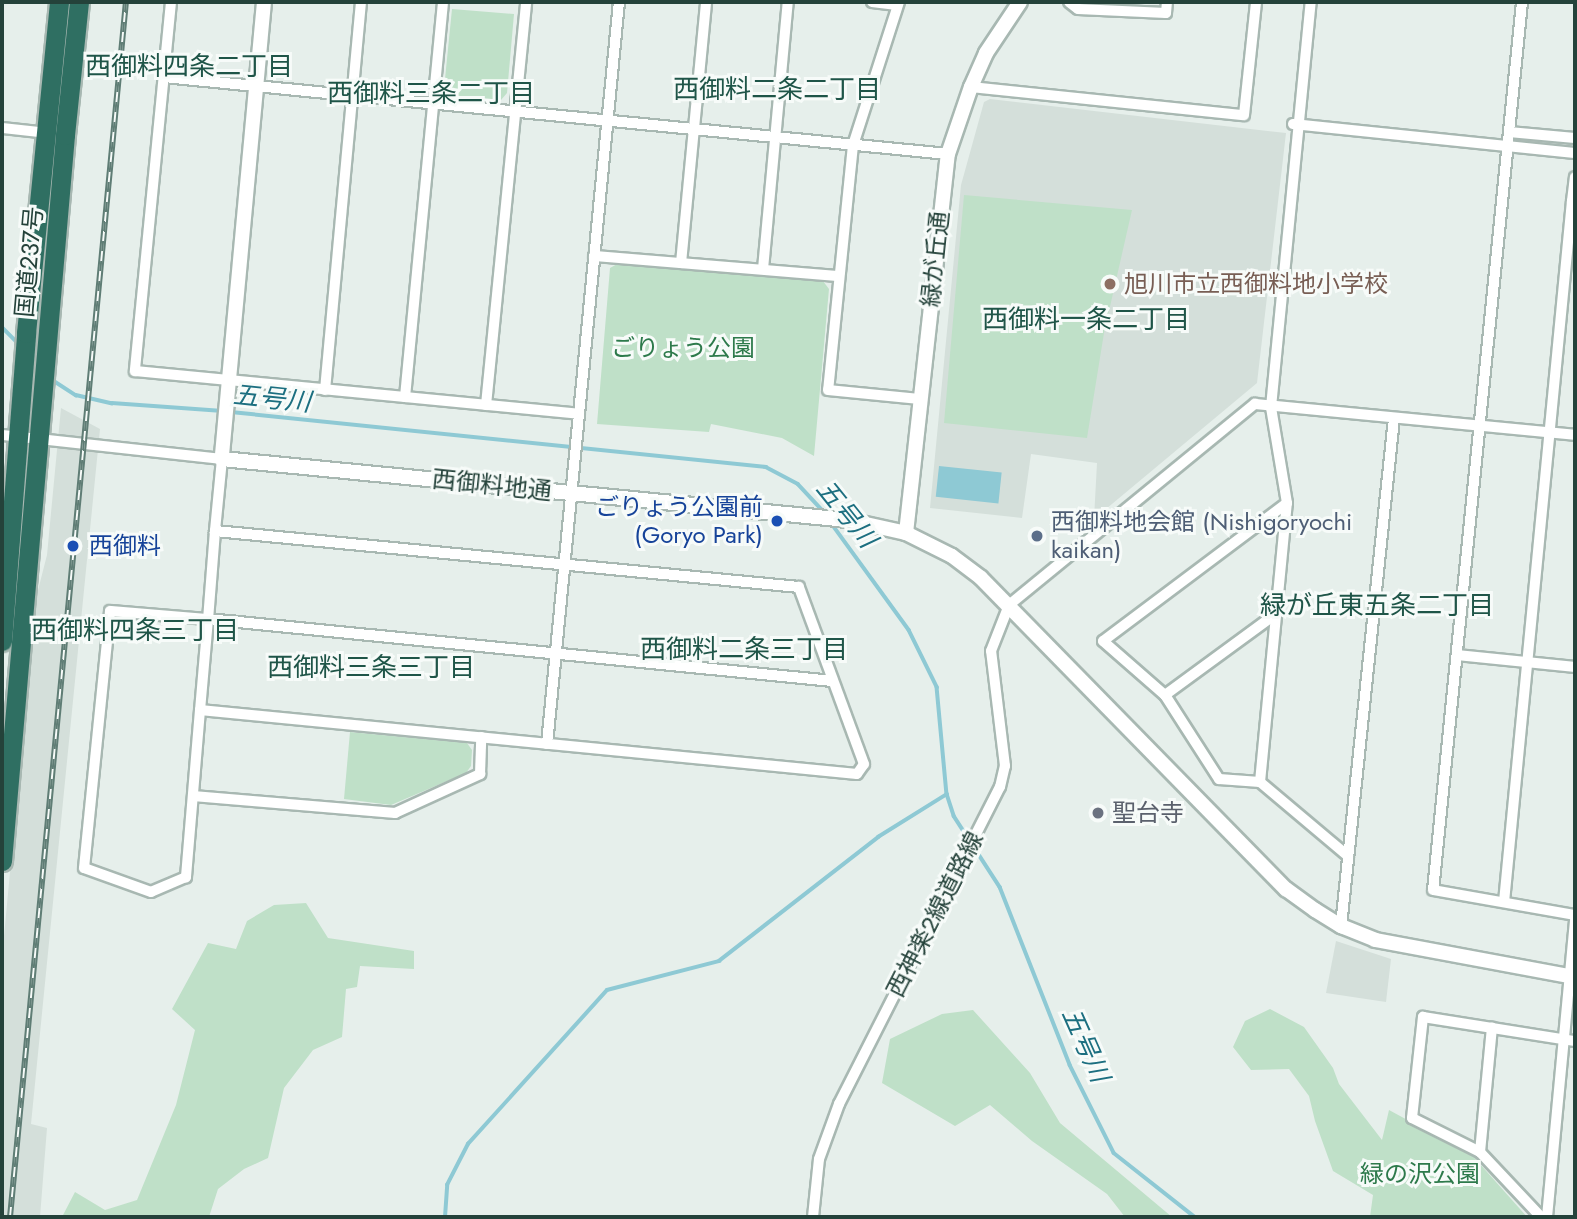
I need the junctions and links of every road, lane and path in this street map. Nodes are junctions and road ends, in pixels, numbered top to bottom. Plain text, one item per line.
1 (60, 2) edge
2 (79, 2) edge
3 (171, 2) edge
4 (264, 2) edge
5 (361, 2) edge
6 (443, 2) edge
7 (526, 2) edge
8 (619, 2) edge
9 (706, 2) edge
10 (788, 2) edge
11 (872, 2) edge
12 (1020, 2) edge
13 (1069, 2) edge
14 (1167, 2) edge
15 (1256, 2) edge
16 (1311, 2) edge
17 (1522, 2) edge
18 (898, 3) edge
19 (164, 78) junction
20 (256, 87) junction
21 (971, 87) junction
22 (352, 96) junction
23 (433, 104) junction
24 (515, 113) junction
25 (607, 122) junction
26 (1296, 124) junction
27 (2, 128) edge
28 (694, 130) junction
29 (1509, 132) junction
30 (56, 134) junction
31 (775, 138) junction
32 (1575, 138) edge
33 (853, 145) junction
34 (1507, 148) junction
35 (1575, 153) edge
36 (948, 154) junction
37 (1575, 177) edge
38 (1574, 202) edge
39 (594, 256) junction
40 (681, 263) junction
41 (763, 270) junction
42 (838, 276) junction
43 (228, 380) junction
44 (325, 390) junction
45 (405, 397) junction
46 (920, 399) junction
47 (486, 405) junction
48 (1271, 407) junction
49 (579, 414) junction
50 (1394, 418) junction
51 (1480, 426) junction
52 (1551, 433) junction
53 (1575, 435) edge
54 (9, 436) edge
55 (39, 439) junction
56 (222, 459) junction
57 (571, 493) junction
58 (1287, 503) junction
59 (215, 531) junction
60 (906, 533) junction
61 (564, 565) junction
62 (1009, 605) junction
63 (1277, 613) junction
64 (208, 619) junction
65 (2, 641) edge
66 (556, 653) junction
67 (1457, 655) junction
68 (1528, 663) junction
69 (1575, 667) edge
70 (832, 681) junction
71 (1166, 695) junction
72 (9, 704) edge
73 (200, 710) junction
74 (481, 737) junction
75 (547, 744) junction
76 (1261, 782) junction
77 (193, 796) junction
78 (1348, 856) junction
79 (2, 861) edge
80 (1504, 902) junction
81 (1575, 917) edge
82 (1341, 926) junction
83 (1573, 977) edge
84 (1492, 1028) junction
85 (1570, 1040) edge
86 (1480, 1152) junction
87 (813, 1217) edge
88 (1541, 1217) edge
89 (1547, 1217) edge

1 - 30 highway, 国道237号
2 - 30 highway, 国道237号
3 - 19 street
4 - 20 street
5 - 22 street
6 - 23 street
7 - 24 street
8 - 25 street
9 - 28 street
10 - 31 street
11 - 18 street
12 - 21 street, 緑が丘通
13 - 14 street
15 - 21 street
16 - 26 street
17 - 29 street
18 - 33 street
19 - 20 street
19 - 43 street
20 - 22 street
20 - 43 street
21 - 36 street, 緑が丘通
22 - 23 street
22 - 44 street
23 - 24 street
23 - 45 street
24 - 25 street
24 - 47 street
25 - 28 street
25 - 39 street
26 - 34 street
26 - 48 street
27 - 30 street
28 - 31 street
28 - 40 street
29 - 32 street
29 - 34 street
30 - 54 highway, 国道237号
30 - 55 highway, 国道237号
31 - 33 street
31 - 41 street
33 - 36 street
33 - 42 street
34 - 35 street
34 - 51 street
36 - 46 street, 緑が丘通
37 - 38 street
38 - 52 street
39 - 40 street
39 - 49 street
40 - 41 street
41 - 42 street
42 - 46 street
43 - 44 street
43 - 56 street
44 - 45 street
45 - 47 street
46 - 60 street, 緑が丘通
47 - 49 street
48 - 50 street
48 - 58 street
48 - 62 street
49 - 57 street
50 - 51 street
50 - 78 street
51 - 52 street
51 - 67 street
52 - 53 street
52 - 68 street
54 - 55 street
54 - 65 highway, 国道237号
55 - 56 street
55 - 72 highway, 国道237号
56 - 57 street, 西御料地通
56 - 59 street
57 - 60 street, 西御料地通
57 - 61 street
58 - 63 street
58 - 71 street
59 - 61 street
59 - 64 street
60 - 62 street
61 - 66 street
61 - 70 street
62 - 82 street
62 - 87 street, 西神楽2線道路線
63 - 71 street
63 - 76 street
64 - 66 street
64 - 73 street
64 - 77 street
66 - 70 street
66 - 75 street
67 - 68 street
67 - 80 street
68 - 69 street
68 - 80 street
70 - 75 street
71 - 76 street
72 - 79 highway, 国道237号
73 - 74 street
73 - 77 street
74 - 75 street
74 - 77 street
76 - 78 street
78 - 82 street
80 - 81 street
81 - 83 street
82 - 83 street
83 - 85 street
84 - 85 street
84 - 86 street
84 - 86 street
85 - 89 street
86 - 88 street

